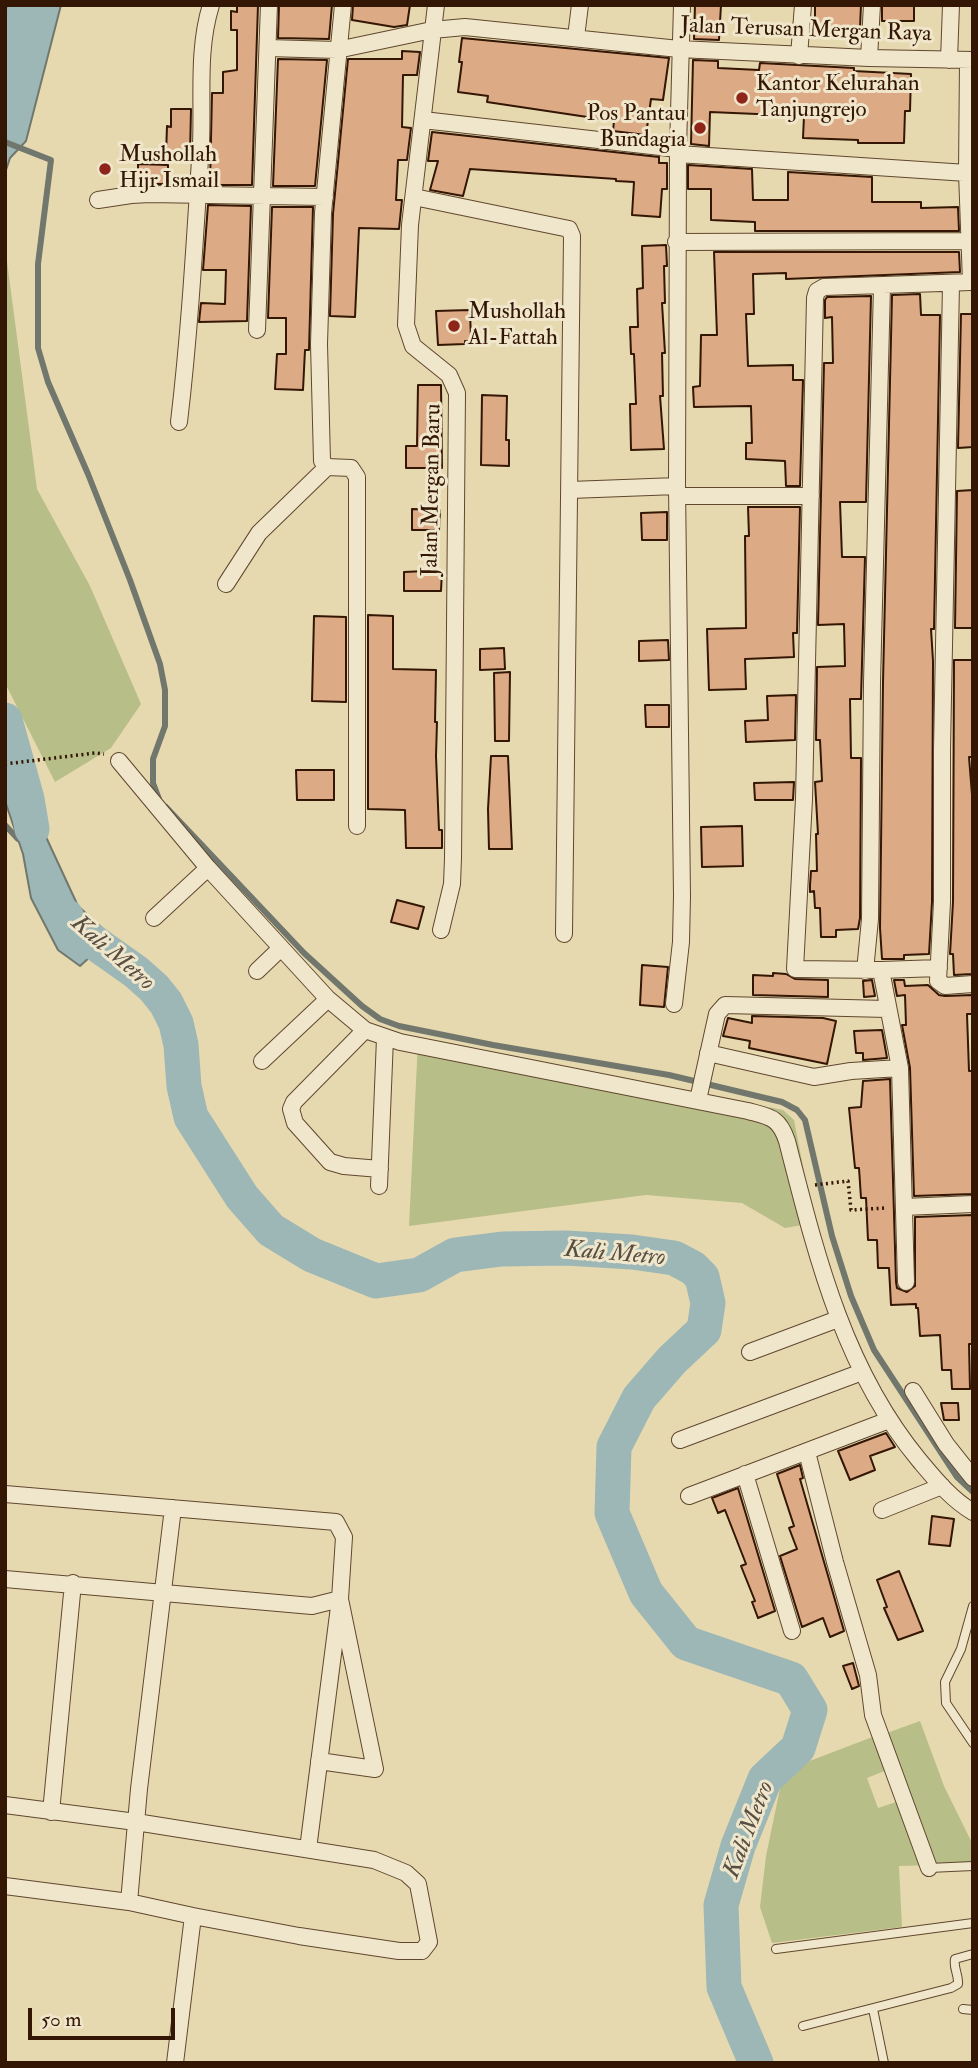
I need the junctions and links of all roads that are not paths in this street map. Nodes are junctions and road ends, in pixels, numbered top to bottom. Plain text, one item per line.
1 (211, 5) edge
2 (269, 5) edge
3 (342, 5) edge
4 (436, 5) edge
5 (580, 5) edge
6 (682, 5) edge
7 (803, 5) edge
8 (872, 5) edge
9 (951, 5) edge
10 (432, 30) junction
11 (576, 37) junction
12 (268, 48) junction
13 (679, 49) junction
14 (337, 50) junction
15 (800, 56) junction
16 (869, 58) junction
17 (949, 60) junction
18 (971, 60) edge
19 (424, 120) junction
20 (678, 152) junction
21 (967, 173) junction
22 (198, 195) junction
23 (263, 195) junction
24 (325, 197) junction
25 (414, 197) junction
26 (98, 200) dead end
27 (970, 241) junction
28 (676, 242) junction
29 (951, 284) junction
30 (882, 286) junction
31 (257, 330) dead end
32 (179, 422) dead end
33 (327, 467) junction
34 (570, 490) junction
35 (677, 491) junction
36 (811, 496) junction
37 (226, 584) dead end
38 (119, 761) road end
39 (357, 826) dead end
40 (208, 868) junction
41 (154, 918) dead end
42 (441, 930) dead end
43 (564, 934) dead end
44 (281, 948) junction
45 (939, 968) junction
46 (257, 971) dead end
47 (873, 971) junction
48 (973, 984) edge
49 (328, 999) junction
50 (674, 1004) dead end
51 (887, 1009) junction
52 (365, 1030) junction
53 (385, 1038) junction
54 (708, 1053) junction
55 (262, 1061) dead end
56 (900, 1069) junction
57 (698, 1096) junction
58 (380, 1168) junction
59 (379, 1186) dead end
60 (973, 1204) edge
61 (904, 1207) junction
62 (906, 1282) dead end
63 (835, 1320) junction
64 (750, 1352) dead end
65 (854, 1375) junction
66 (913, 1391) dead end
67 (883, 1423) junction
68 (680, 1440) dead end
69 (807, 1452) junction
70 (745, 1474) junction
71 (973, 1478) edge
72 (942, 1486) junction
73 (5, 1494) edge
74 (689, 1496) dead end
75 (173, 1508) junction
76 (882, 1510) dead end
77 (973, 1512) edge
78 (5, 1579) edge
79 (73, 1583) junction
80 (163, 1592) junction
81 (340, 1599) junction
82 (973, 1606) edge
83 (792, 1631) dead end
84 (973, 1743) edge
85 (319, 1761) junction
86 (5, 1805) edge
87 (51, 1812) junction
88 (136, 1822) junction
89 (308, 1849) junction
90 (973, 1866) edge
91 (929, 1868) joint
92 (5, 1886) edge
93 (130, 1902) junction
94 (193, 1916) junction
95 (973, 1923) edge
96 (776, 1949) dead end
97 (973, 1954) edge
98 (873, 2009) junction
99 (803, 2026) dead end
100 (175, 2063) edge
101 (884, 2063) edge

1 - 22 street
2 - 12 street
3 - 14 street
4 - 10 street, Jalan Mergan Baru
5 - 11 street
6 - 13 street
7 - 15 street
8 - 16 street
9 - 17 street
10 - 11 street, Jalan Terusan Mergan Raya
10 - 14 street, Jalan Terusan Mergan Raya
10 - 19 street, Jalan Mergan Baru
11 - 13 street, Jalan Terusan Mergan Raya
12 - 14 street, Jalan Terusan Mergan Raya
12 - 23 street
13 - 15 street, Jalan Terusan Mergan Raya
13 - 20 street
14 - 24 street
15 - 16 street, Jalan Terusan Mergan Raya
16 - 17 street, Jalan Terusan Mergan Raya
17 - 18 street, Jalan Terusan Mergan Raya
18 - 21 street
19 - 20 street
19 - 25 street, Jalan Mergan Baru
20 - 21 street
20 - 28 street
21 - 27 street
22 - 23 street
22 - 26 street
22 - 32 street
23 - 24 street
23 - 31 street
24 - 33 street
25 - 34 street
25 - 42 street, Jalan Mergan Baru
27 - 28 street
27 - 29 street
28 - 35 street
29 - 30 street
29 - 45 street
30 - 36 street
30 - 47 street
33 - 37 street
33 - 39 street
34 - 35 street
34 - 43 street
35 - 36 street
35 - 50 street
36 - 47 street
38 - 40 street
40 - 41 street
40 - 44 street
44 - 46 street
44 - 49 street
45 - 47 street
45 - 48 street
47 - 51 street
49 - 52 street
49 - 55 street
51 - 54 street
51 - 56 street
52 - 53 street
52 - 58 street
53 - 57 street
53 - 58 street
54 - 56 street
54 - 57 street
56 - 61 street
57 - 63 street
58 - 59 street
60 - 61 street
61 - 62 street
63 - 64 street
63 - 65 street
63 - 67 street
65 - 67 street
65 - 68 street
66 - 71 street
67 - 69 street
67 - 72 street
69 - 70 street
69 - 91 street
70 - 74 street
70 - 83 street
72 - 76 street
72 - 77 street
73 - 75 street
75 - 80 street
75 - 81 street
78 - 79 street
79 - 80 street
79 - 87 street
80 - 81 street
80 - 88 street
81 - 85 street
81 - 85 street
82 - 84 lane
85 - 89 street
86 - 87 street
87 - 88 street
88 - 89 street
88 - 93 street
89 - 94 street
90 - 91 lane
92 - 93 street
93 - 94 street
94 - 100 street
95 - 96 lane
97 - 98 lane
98 - 99 lane
98 - 101 lane

